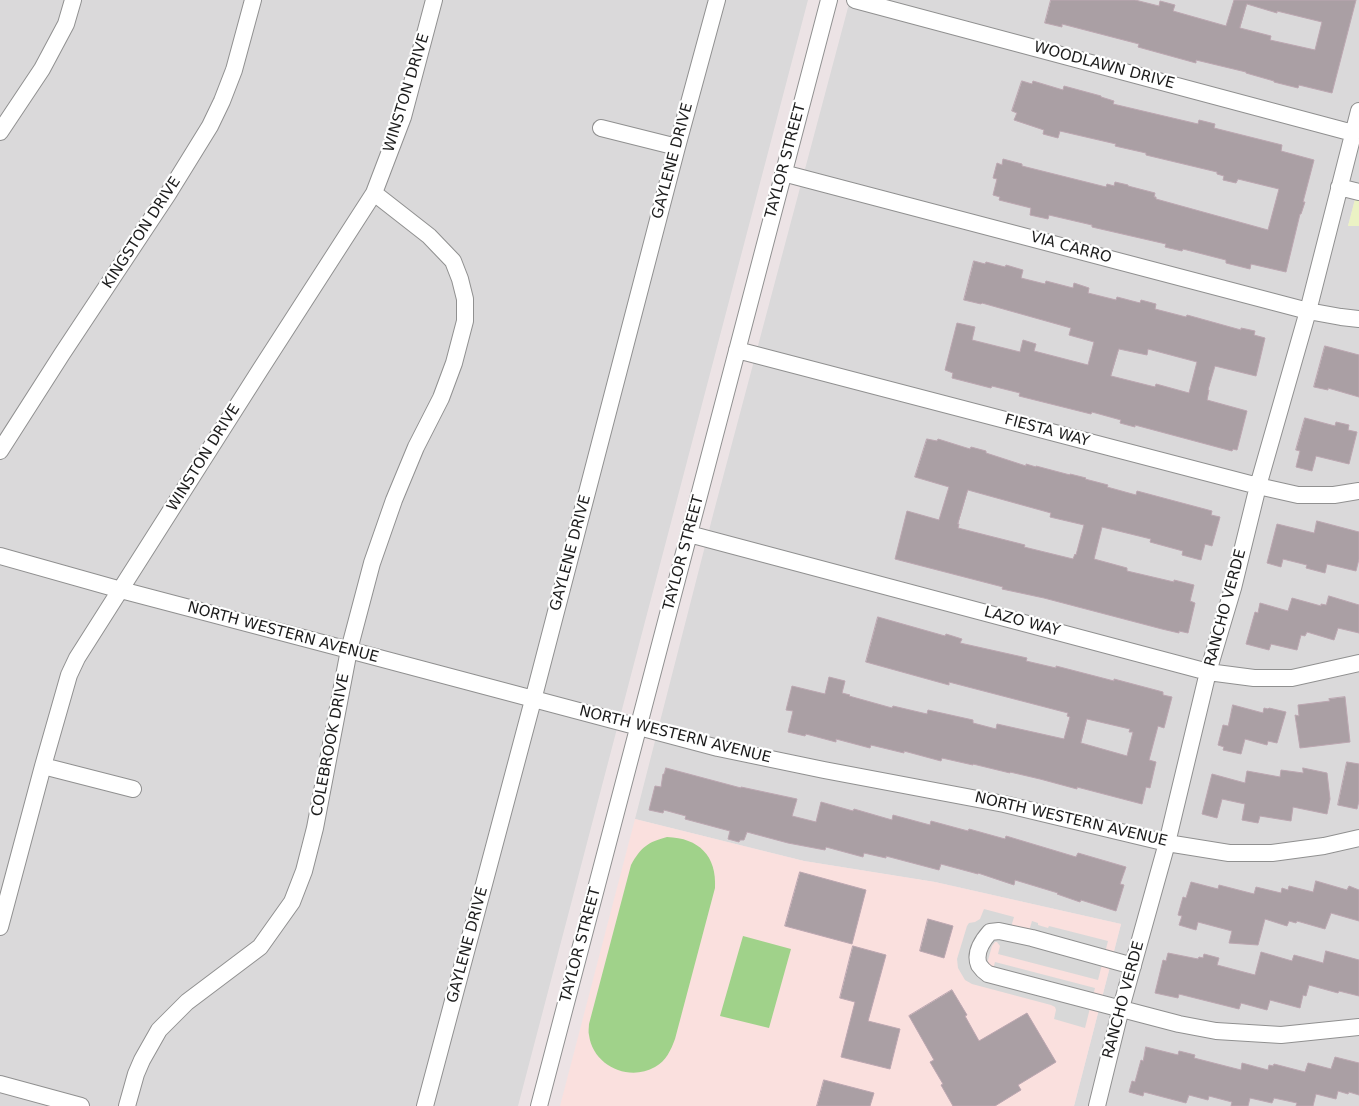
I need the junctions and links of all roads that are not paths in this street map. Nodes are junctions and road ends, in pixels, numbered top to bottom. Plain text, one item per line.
1 (73, 0) edge
2 (253, 0) edge
3 (434, 0) edge
4 (717, 0) edge
5 (829, 0) edge
6 (855, 0) edge
7 (1359, 111) edge
8 (601, 128) dead end
9 (0, 132) edge
10 (1353, 133) junction
11 (677, 147) junction
12 (783, 173) junction
13 (1339, 187) junction
14 (1359, 192) edge
15 (374, 194) junction
16 (1308, 311) junction
17 (1359, 318) edge
18 (737, 350) junction
19 (0, 451) edge
20 (1258, 486) junction
21 (1359, 492) edge
22 (689, 534) junction
23 (0, 556) edge
24 (120, 590) junction
25 (349, 650) junction
26 (1359, 663) edge
27 (1208, 672) junction
28 (533, 700) junction
29 (638, 727) junction
30 (43, 766) junction
31 (133, 789) dead end
32 (1359, 838) edge
33 (1167, 843) junction
34 (0, 927) edge
35 (1133, 966) junction
36 (1121, 1008) junction
37 (1359, 1027) edge
38 (0, 1084) edge
39 (81, 1106) edge
40 (127, 1106) edge
41 (425, 1106) edge
42 (539, 1106) edge
43 (1097, 1106) edge

1 - 9 street
2 - 19 street, KINGSTON DRIVE
3 - 15 street, WINSTON DRIVE
4 - 11 street, GAYLENE DRIVE
5 - 12 street, TAYLOR STREET
6 - 10 street, WOODLAWN DRIVE
7 - 10 street, RANCHO VERDE
8 - 11 street
10 - 13 street, RANCHO VERDE
11 - 28 street, GAYLENE DRIVE
12 - 16 street, VIA CARRO
12 - 18 street, TAYLOR STREET
13 - 14 street
13 - 16 street, RANCHO VERDE
15 - 24 street, WINSTON DRIVE
15 - 25 street, COLEBROOK DRIVE
16 - 17 street, VIA CARRO
16 - 20 street, RANCHO VERDE
18 - 20 street, FIESTA WAY
18 - 22 street, TAYLOR STREET
20 - 21 street, FIESTA WAY
20 - 27 street, RANCHO VERDE
22 - 27 street, LAZO WAY
22 - 29 street, TAYLOR STREET
23 - 24 street, NORTH WESTERN AVENUE
24 - 25 street, NORTH WESTERN AVENUE
24 - 30 street, WINSTON DRIVE
25 - 28 street, NORTH WESTERN AVENUE
25 - 40 street, COLEBROOK DRIVE
26 - 27 street, LAZO WAY
27 - 33 street, RANCHO VERDE
28 - 29 street, NORTH WESTERN AVENUE
28 - 41 street, GAYLENE DRIVE
29 - 33 street, NORTH WESTERN AVENUE
29 - 42 street, TAYLOR STREET
30 - 31 street
30 - 34 street, WINSTON DRIVE
32 - 33 street, NORTH WESTERN AVENUE
33 - 35 street, RANCHO VERDE
35 - 36 street, RANCHO VERDE
35 - 36 street
36 - 37 street
36 - 43 street, RANCHO VERDE
38 - 39 street

